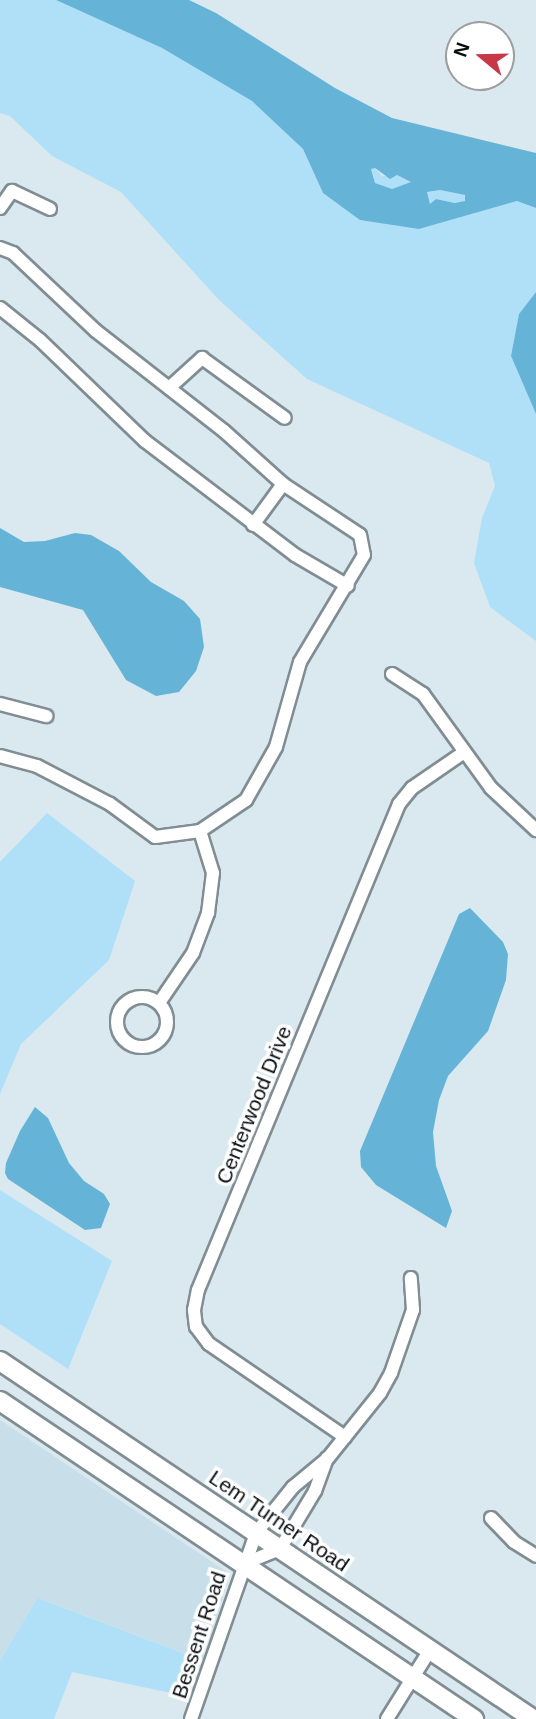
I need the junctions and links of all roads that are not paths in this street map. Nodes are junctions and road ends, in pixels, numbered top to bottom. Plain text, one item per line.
1 (0, 208) edge
2 (50, 209) dead end
3 (0, 248) edge
4 (0, 308) edge
5 (169, 388) junction
6 (285, 418) dead end
7 (283, 484) junction
8 (253, 525) junction
9 (348, 586) junction
10 (392, 674) dead end
11 (0, 704) edge
12 (47, 716) dead end
13 (463, 752) junction
14 (0, 756) edge
15 (536, 830) edge
16 (200, 831) junction
17 (159, 1003) junction
18 (411, 1278) dead end
19 (0, 1361) edge
20 (0, 1401) edge
21 (345, 1437) junction
22 (327, 1458) junction
23 (491, 1518) dead end
24 (256, 1533) junction
25 (280, 1549) junction
26 (536, 1556) edge
27 (243, 1564) junction
28 (430, 1650) junction
29 (415, 1679) junction
30 (191, 1719) edge
31 (387, 1719) edge
32 (474, 1719) edge
33 (533, 1719) edge

1 - 2 street
3 - 5 street
4 - 8 street
5 - 6 street
5 - 7 street
7 - 8 street
7 - 9 street
8 - 9 street
9 - 16 street
10 - 13 street
11 - 12 street
13 - 15 street
13 - 21 street, Centerwood Drive
14 - 16 street
16 - 17 street
17 - 17 street
18 - 21 street, Bessent Road
19 - 24 main road, Lem Turner Road
20 - 27 main road
21 - 22 street, Bessent Road
22 - 24 street, Bessent Road
22 - 25 street, Bessent Road
23 - 26 street
24 - 25 main road, Lem Turner Road
24 - 27 street, Bessent Road
25 - 27 street, Bessent Road
25 - 28 main road, Lem Turner Road
27 - 29 main road
27 - 30 street, Bessent Road
28 - 29 street
28 - 33 main road, Lem Turner Road
29 - 31 street
29 - 32 main road

